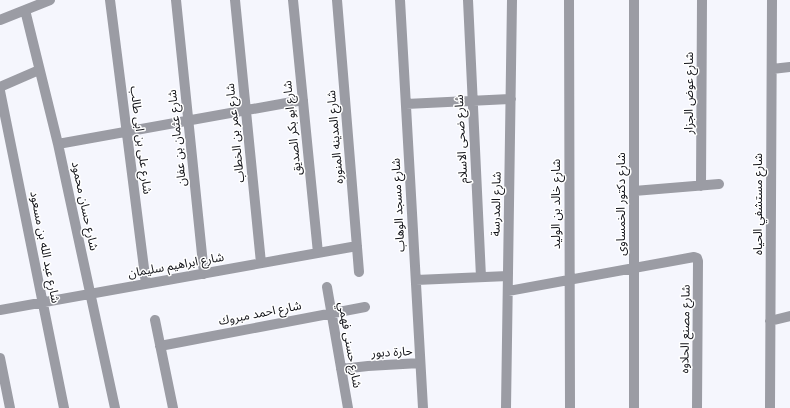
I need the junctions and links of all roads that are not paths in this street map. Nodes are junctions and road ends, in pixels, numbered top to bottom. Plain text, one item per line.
1 (50, 0) edge
2 (110, 0) edge
3 (176, 0) edge
4 (235, 0) edge
5 (293, 0) edge
6 (337, 0) edge
7 (400, 0) edge
8 (468, 0) edge
9 (512, 0) edge
10 (569, 0) edge
11 (634, 0) edge
12 (702, 0) edge
13 (772, 0) edge
14 (26, 10) junction
15 (0, 20) edge
16 (790, 66) edge
17 (772, 69) junction
18 (39, 70) junction
19 (0, 87) edge
20 (0, 90) edge
21 (511, 99) junction
22 (303, 100) junction
23 (472, 101) junction
24 (406, 104) junction
25 (246, 110) junction
26 (189, 120) junction
27 (126, 131) junction
28 (58, 144) junction
29 (719, 184) dead end
30 (701, 186) junction
31 (634, 191) junction
32 (357, 246) junction
33 (318, 253) junction
34 (261, 263) junction
35 (634, 268) junction
36 (359, 272) dead end
37 (204, 274) junction
38 (508, 276) junction
39 (481, 277) junction
40 (416, 280) junction
41 (569, 280) junction
42 (146, 284) junction
43 (327, 287) dead end
44 (508, 291) junction
45 (91, 294) junction
46 (43, 303) junction
47 (365, 307) dead end
48 (0, 310) edge
49 (331, 313) junction
50 (790, 316) edge
51 (155, 320) dead end
52 (770, 321) junction
53 (160, 346) junction
54 (0, 358) edge
55 (420, 363) junction
56 (342, 369) junction
57 (10, 408) edge
58 (64, 408) edge
59 (115, 408) edge
60 (173, 408) edge
61 (348, 408) edge
62 (423, 408) edge
63 (506, 408) edge
64 (570, 408) edge
65 (634, 408) edge
66 (697, 408) edge
67 (770, 408) edge

1 - 14 street
2 - 27 street, شارع على بن ابى طالب
3 - 26 street, شارع عثمان بن عفان
4 - 25 street, شارع عمر بن الخطاب
5 - 22 street, شارع ابو بكر الصديق
6 - 32 street, شارع المدينه المنوره
7 - 24 street, شارع مسجد الوهاب
8 - 23 street, شارع ضحى الاسلام
9 - 21 street, شارع المدرسة
10 - 41 street, شارع خالد بن الوليد
11 - 31 street, شارع دكتور الخمساوى
12 - 30 street, شارع عوض الجزار
13 - 17 street, شارع مستشفي الحياه
14 - 15 street
14 - 18 street, شارع حسان محمود
16 - 17 street
17 - 52 street, شارع مستشفي الحياه
18 - 19 street
18 - 28 street, شارع حسان محمود
20 - 46 street, شارع عبد الله بن مسعود
21 - 23 street
21 - 38 street, شارع المدرسة
22 - 25 street
22 - 33 street, شارع ابو بكر الصديق
23 - 24 street
23 - 39 street, شارع ضحى الاسلام
24 - 40 street, شارع مسجد الوهاب
25 - 26 street
25 - 34 street, شارع عمر بن الخطاب
26 - 27 street
26 - 37 street, شارع عثمان بن عفان
27 - 28 street
27 - 42 street, شارع على بن ابى طالب
28 - 45 street, شارع حسان محمود
29 - 30 street
30 - 31 street
31 - 35 street, شارع دكتور الخمساوى
32 - 33 street, شارع ابراهيم سليمان
32 - 36 street, شارع المدينه المنوره
33 - 34 street, شارع ابراهيم سليمان
34 - 37 street, شارع ابراهيم سليمان
35 - 41 street
35 - 65 street, شارع دكتور الخمساوى
35 - 66 street, شارع مصنع الحلاوه
37 - 42 street, شارع ابراهيم سليمان
38 - 39 street
38 - 44 street, شارع المدرسة
39 - 40 street
40 - 55 street, شارع مسجد الوهاب
41 - 44 street
41 - 64 street, شارع خالد بن الوليد
42 - 45 street, شارع ابراهيم سليمان
43 - 49 street, شارع حسنى فهمي
44 - 63 street, شارع المدرسة
45 - 46 street, شارع ابراهيم سليمان
45 - 59 street, شارع حسان محمود
46 - 48 street, شارع ابراهيم سليمان
46 - 58 street, شارع عبد الله بن مسعود
47 - 49 street, شارع احمد مبروك
49 - 53 street, شارع احمد مبروك
49 - 56 street, شارع حسنى فهمي
50 - 52 street
51 - 53 street
52 - 67 street, شارع مستشفي الحياه
53 - 60 street
54 - 57 street
55 - 56 street, حارة دبور
55 - 62 street, شارع مسجد الوهاب
56 - 61 street, شارع حسنى فهمي

